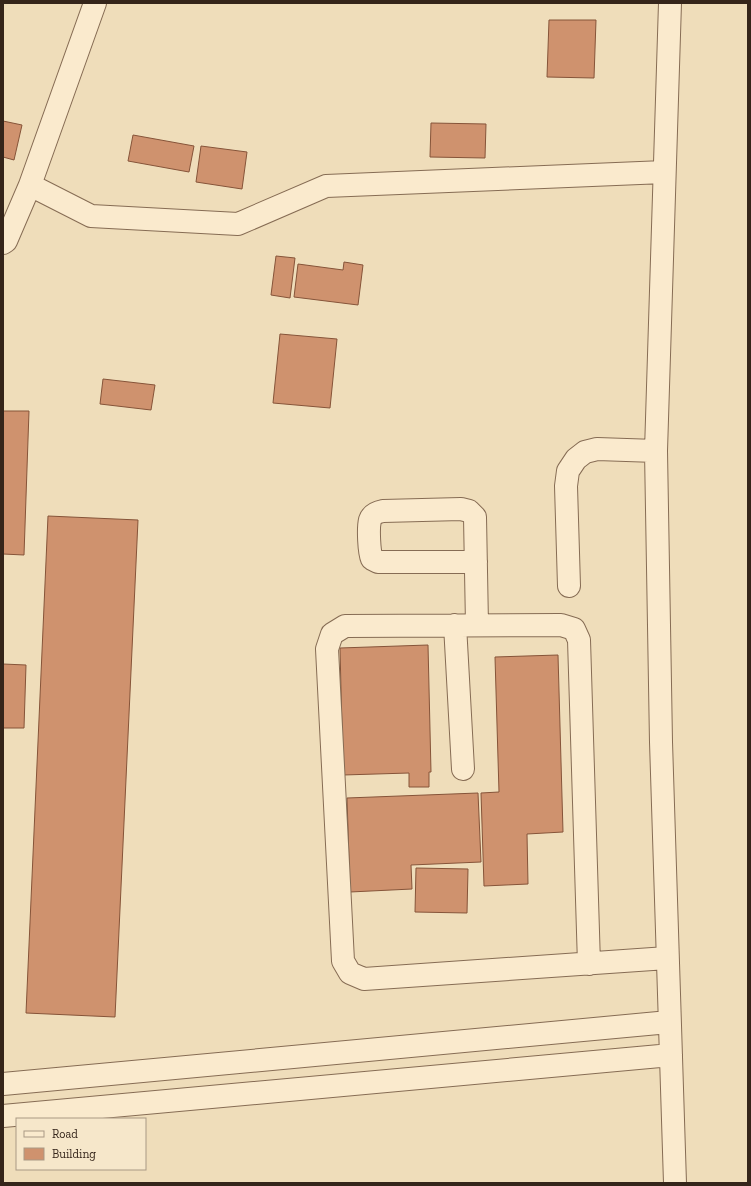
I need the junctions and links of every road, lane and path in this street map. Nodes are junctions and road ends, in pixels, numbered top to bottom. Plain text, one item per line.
1 (94, 3) edge
2 (670, 3) edge
3 (664, 172) junction
4 (30, 185) junction
5 (3, 243) edge
6 (656, 451) junction
7 (476, 562) junction
8 (569, 586) dead end
9 (456, 625) junction
10 (477, 625) junction
11 (463, 769) dead end
12 (667, 958) junction
13 (590, 964) junction
14 (669, 1022) junction
15 (671, 1055) junction
16 (3, 1084) edge
17 (3, 1116) edge
18 (675, 1183) edge

1 - 4 street
2 - 3 street
3 - 4 street
3 - 6 street
4 - 5 street
6 - 8 street
6 - 12 street
7 - 7 street
7 - 10 street
9 - 10 street
9 - 11 street
9 - 13 street
10 - 13 street
12 - 13 street
12 - 14 street
14 - 15 street
14 - 16 street
15 - 17 street
15 - 18 street

